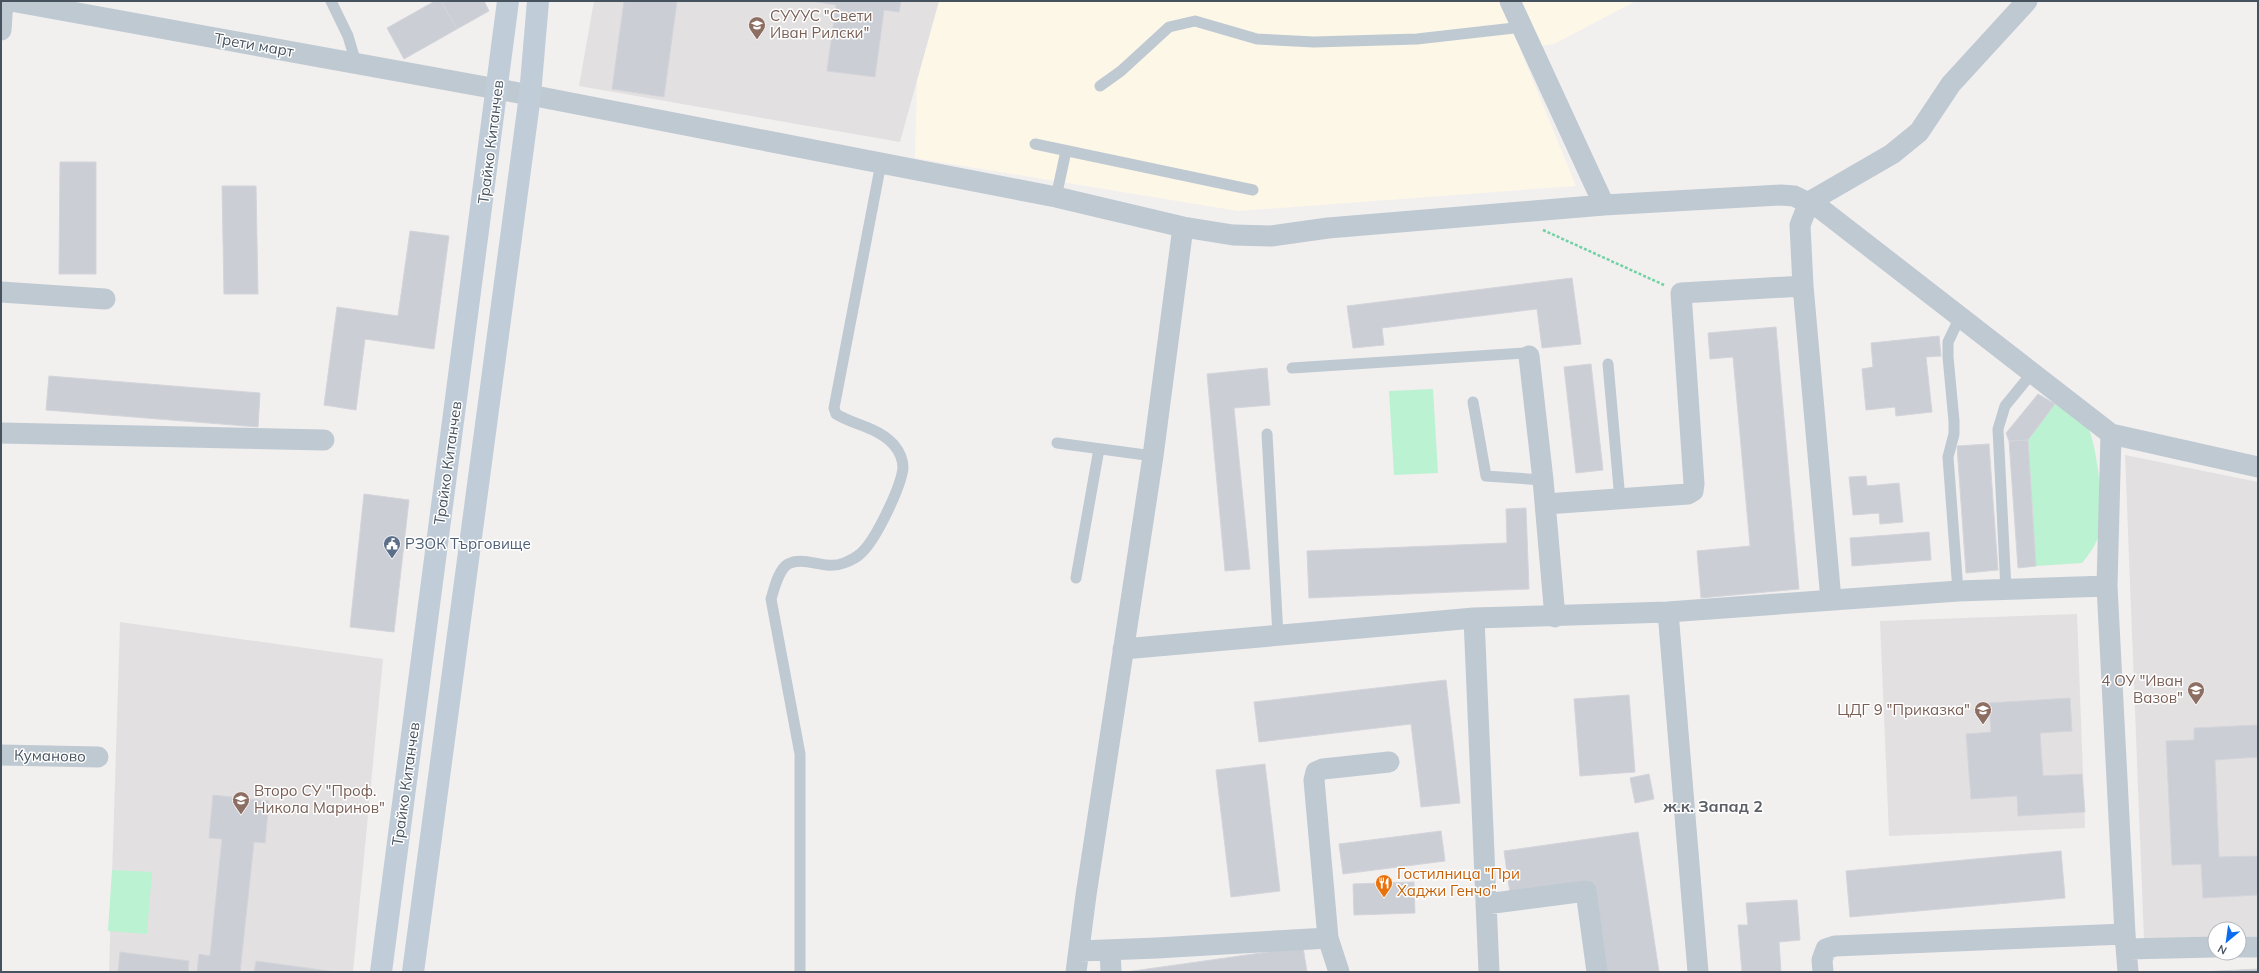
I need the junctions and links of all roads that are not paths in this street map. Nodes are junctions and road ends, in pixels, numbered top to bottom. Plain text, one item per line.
1 (3, 1) edge
2 (11, 1) edge
3 (331, 1) edge
4 (508, 1) edge
5 (538, 1) edge
6 (1510, 1) edge
7 (2027, 1) edge
8 (1523, 27) junction
9 (1, 30) edge
10 (356, 63) junction
11 (1100, 86) dead end
12 (498, 89) junction
13 (530, 94) junction
14 (1035, 144) dead end
15 (1066, 150) junction
16 (881, 163) junction
17 (1253, 190) dead end
18 (1056, 197) junction
19 (1809, 202) junction
20 (1604, 205) junction
21 (1183, 227) junction
22 (1802, 286) junction
23 (1, 292) edge
24 (105, 299) dead end
25 (1960, 317) junction
26 (1529, 356) joint
27 (1608, 364) dead end
28 (1292, 368) dead end
29 (2032, 373) junction
30 (1473, 402) dead end
31 (1, 433) edge
32 (1267, 434) dead end
33 (2111, 434) junction
34 (324, 440) dead end
35 (1057, 443) dead end
36 (1099, 449) junction
37 (1153, 456) junction
38 (2258, 467) edge
39 (1543, 480) junction
40 (1620, 500) junction
41 (1546, 504) junction
42 (1076, 578) dead end
43 (2107, 586) junction
44 (2006, 590) junction
45 (1958, 591) junction
46 (1831, 600) junction
47 (1668, 612) junction
48 (1555, 616) junction
49 (1474, 618) junction
50 (1278, 636) junction
51 (1123, 649) junction
52 (1, 755) edge
53 (98, 757) dead end
54 (1389, 762) dead end
55 (1486, 904) junction
56 (1328, 938) junction
57 (2126, 942) junction
58 (2207, 947) edge
59 (2247, 947) edge
60 (2258, 947) edge
61 (1110, 950) junction
62 (1079, 951) junction
63 (381, 972) edge
64 (413, 972) edge
65 (800, 972) edge
66 (1076, 972) edge
67 (1111, 972) edge
68 (1339, 972) edge
69 (1489, 972) edge
70 (1597, 972) edge
71 (1698, 972) edge
72 (1823, 972) edge
73 (2128, 972) edge

1 - 9 street
2 - 10 street, Трети март
3 - 10 lane
4 - 12 street, Трайко Китанчев
5 - 13 street, Трайко Китанчев
6 - 8 street
7 - 19 street
8 - 11 lane
8 - 20 street
10 - 12 street, Трети март
12 - 13 street, Трети март
12 - 63 street, Трайко Китанчев
13 - 16 street, Трети март
13 - 64 street, Трайко Китанчев
14 - 15 lane
15 - 17 lane
15 - 18 lane
16 - 18 street, Трети март
16 - 65 lane
18 - 21 street, Трети март
19 - 20 street, Трети март
19 - 22 street
19 - 25 street, Трети март
20 - 21 street, Трети март
21 - 37 street
22 - 40 street
22 - 46 street
23 - 24 street
25 - 29 street, Трети март
25 - 45 lane
26 - 28 lane
26 - 39 street
27 - 40 lane
29 - 33 street, Трети март
29 - 44 lane
30 - 39 lane
31 - 34 street
32 - 50 lane
33 - 38 street
33 - 43 street
35 - 36 lane
36 - 37 lane
36 - 42 lane
37 - 51 street
39 - 41 street
40 - 41 street
41 - 48 street
43 - 44 street
43 - 57 street
44 - 45 street
45 - 46 street
46 - 47 street
47 - 48 street
47 - 71 street
48 - 49 street
49 - 50 street
49 - 55 street
50 - 51 street
51 - 62 street
52 - 53 street, Куманово
54 - 56 street
55 - 69 street
55 - 70 street
56 - 61 street
56 - 68 street
57 - 58 street
57 - 72 street
57 - 73 street
59 - 60 street
61 - 62 street
61 - 67 street
62 - 66 street

